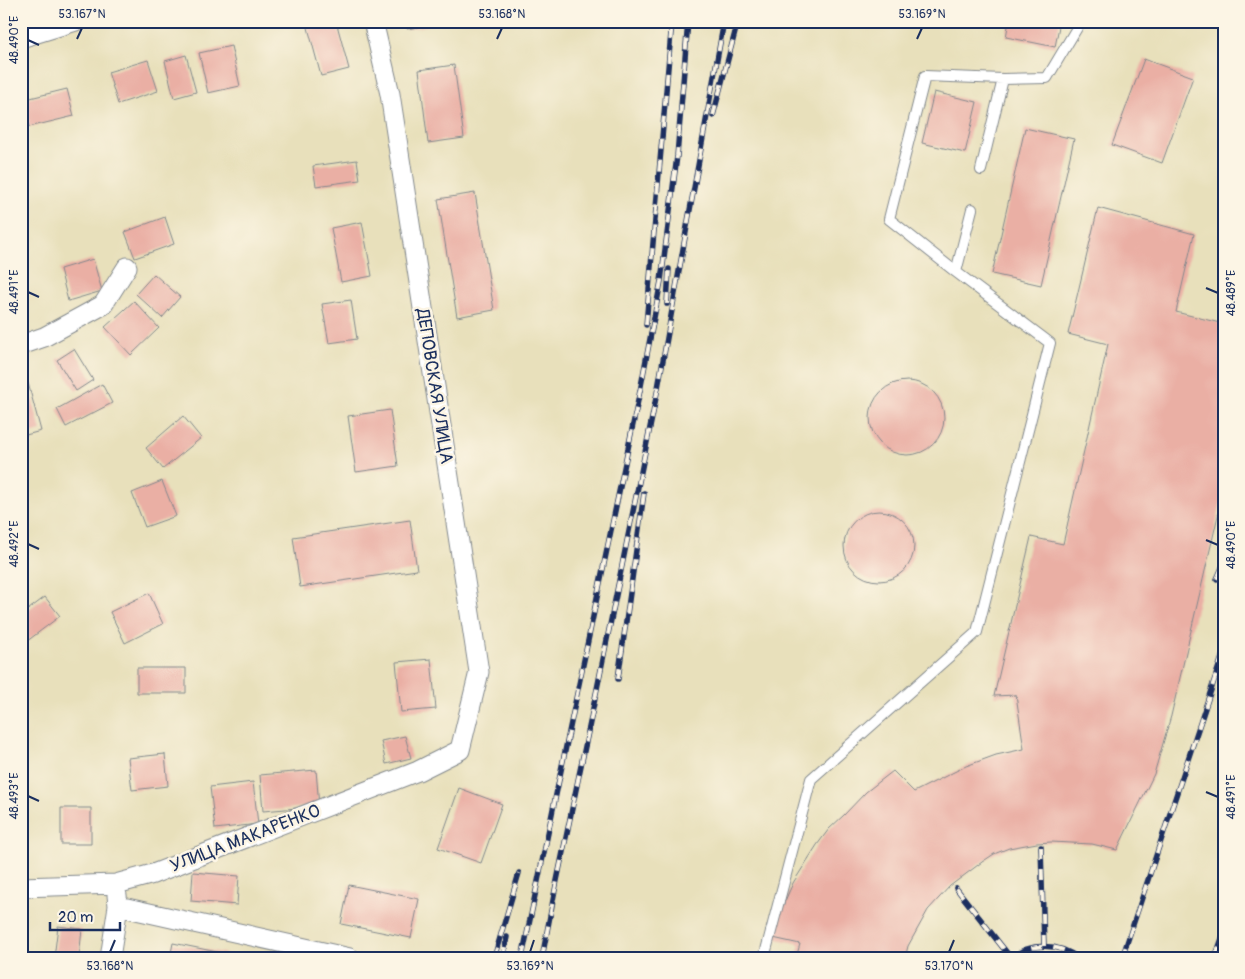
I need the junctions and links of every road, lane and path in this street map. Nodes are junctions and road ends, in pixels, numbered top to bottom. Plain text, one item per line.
1 (373, 21) edge
2 (1081, 21) edge
3 (67, 23) edge
4 (21, 38) edge
5 (1003, 79) junction
6 (981, 170) dead end
7 (972, 209) dead end
8 (127, 266) dead end
9 (956, 272) junction
10 (21, 345) edge
11 (460, 750) joint
12 (116, 884) junction
13 (21, 887) edge
14 (118, 906) junction
15 (110, 958) edge
16 (350, 958) edge
17 (764, 958) edge

1 - 11 street, ДЕПОВСКАЯ УЛИЦА
2 - 5 lane
3 - 4 street
5 - 6 lane
5 - 9 lane
7 - 9 lane
8 - 10 street
9 - 17 lane
11 - 12 street, УЛИЦА МАКАРЕНКО
12 - 13 street, УЛИЦА МАКАРЕНКО
12 - 14 street
14 - 15 street
14 - 16 street

